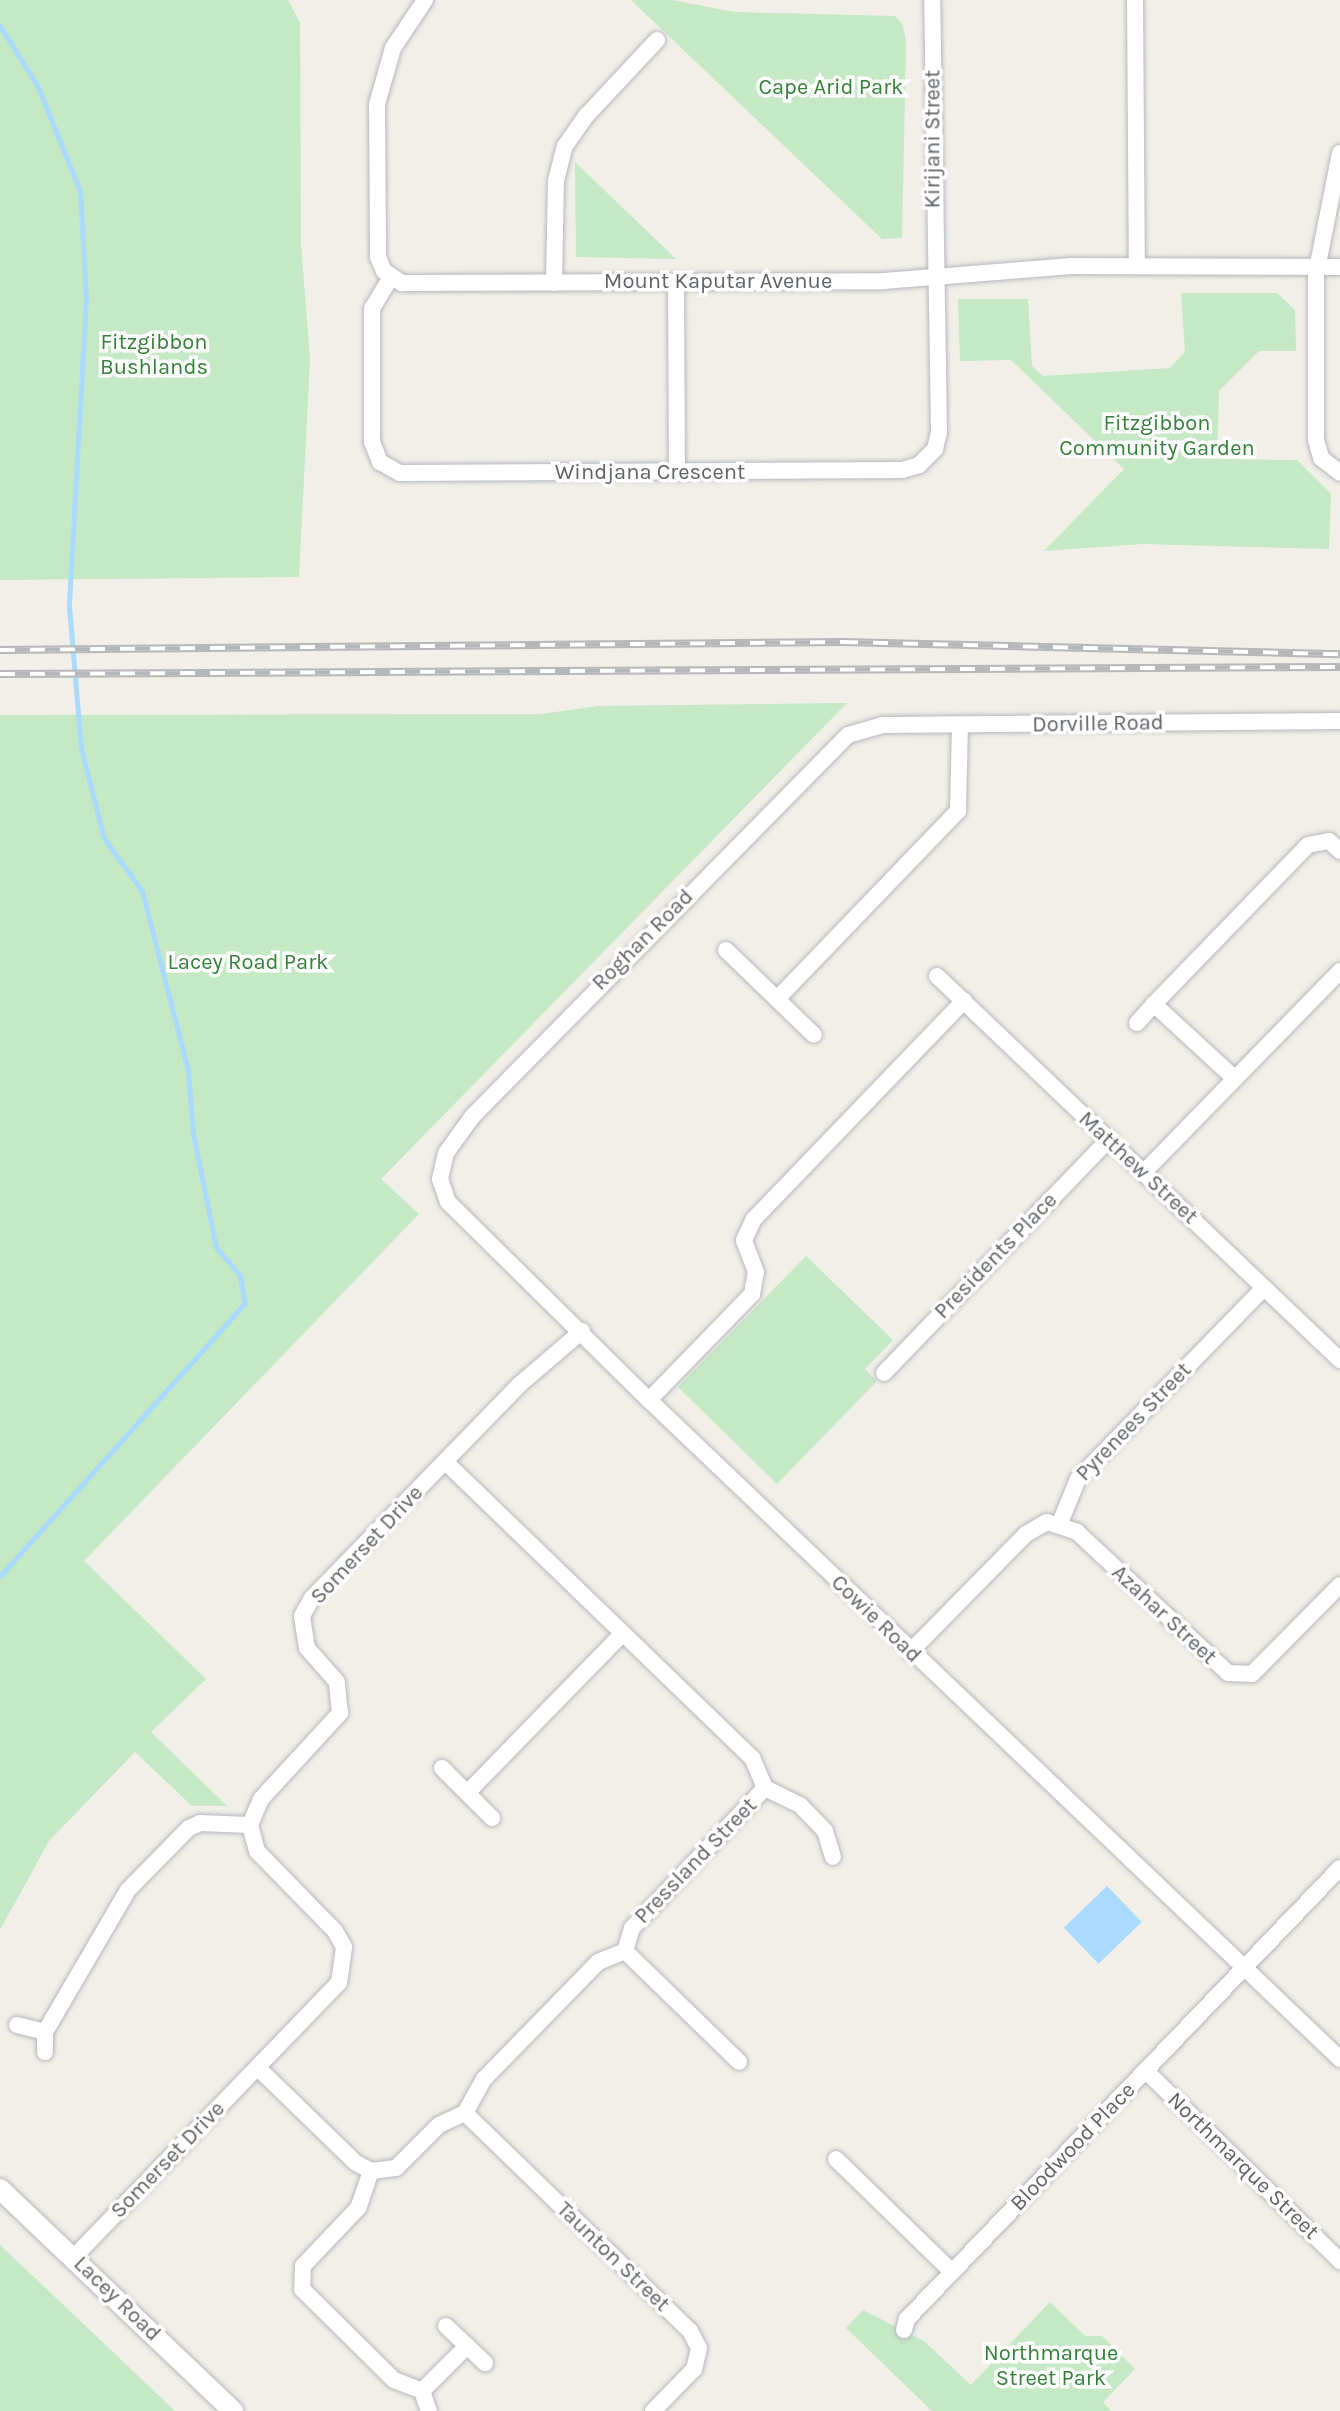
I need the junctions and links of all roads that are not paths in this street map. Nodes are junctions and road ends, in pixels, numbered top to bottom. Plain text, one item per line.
1 (425, 0) edge
2 (932, 0) edge
3 (1135, 0) edge
4 (657, 40) dead end
5 (1340, 153) edge
6 (1137, 264) junction
7 (1316, 266) junction
8 (1340, 267) edge
9 (391, 277) junction
10 (934, 278) junction
11 (676, 282) junction
12 (554, 283) junction
13 (677, 473) junction
14 (1340, 473) edge
15 (1340, 721) edge
16 (960, 726) junction
17 (857, 730) joint
18 (1340, 851) edge
19 (726, 950) dead end
20 (1340, 971) edge
21 (937, 976) dead end
22 (777, 999) junction
23 (964, 1001) junction
24 (1154, 1004) junction
25 (1137, 1023) dead end
26 (814, 1035) dead end
27 (1233, 1077) junction
28 (1109, 1139) junction
29 (442, 1163) joint
30 (1144, 1172) junction
31 (1264, 1288) junction
32 (582, 1331) junction
33 (1340, 1360) edge
34 (884, 1373) dead end
35 (649, 1400) junction
36 (445, 1462) junction
37 (1060, 1523) junction
38 (1340, 1585) edge
39 (623, 1633) junction
40 (910, 1652) junction
41 (442, 1768) dead end
42 (765, 1788) junction
43 (467, 1793) junction
44 (492, 1818) dead end
45 (250, 1825) junction
46 (833, 1857) dead end
47 (1340, 1868) edge
48 (625, 1951) junction
49 (1246, 1967) junction
50 (17, 2025) dead end
51 (45, 2032) junction
52 (45, 2052) dead end
53 (1340, 2059) edge
54 (739, 2062) dead end
55 (258, 2068) junction
56 (1146, 2071) junction
57 (465, 2113) junction
58 (836, 2159) dead end
59 (371, 2171) junction
60 (0, 2189) edge
61 (74, 2257) junction
62 (1340, 2261) edge
63 (952, 2272) junction
64 (446, 2326) dead end
65 (904, 2330) dead end
66 (467, 2346) junction
67 (485, 2363) dead end
68 (422, 2391) junction
69 (233, 2411) edge
70 (429, 2411) edge
71 (653, 2411) edge

1 - 9 street
2 - 10 street, Kirijani Street
3 - 6 street
4 - 12 street
5 - 7 street
6 - 7 street, Mount Kaputar Avenue
6 - 10 street, Mount Kaputar Avenue
7 - 8 street, Mount Kaputar Avenue
7 - 14 street
9 - 12 street, Mount Kaputar Avenue
9 - 13 street, Windjana Crescent
10 - 11 street, Mount Kaputar Avenue
10 - 13 street, Windjana Crescent
11 - 12 street, Mount Kaputar Avenue
11 - 13 street
15 - 16 street, Dorville Road
16 - 17 street, Dorville Road
16 - 22 street
17 - 29 street, Roghan Road
18 - 24 street
19 - 22 street
20 - 27 street
21 - 23 street, Matthew Street
22 - 26 street
23 - 28 street, Matthew Street
23 - 35 street
24 - 25 street
24 - 27 street
27 - 30 street
28 - 30 street, Matthew Street
28 - 34 street, Presidents Place
29 - 32 street, Cowie Road
30 - 31 street, Matthew Street
31 - 33 street, Matthew Street
31 - 37 street, Pyrenees Street
32 - 35 street, Cowie Road
32 - 36 street, Somerset Drive
35 - 40 street, Cowie Road
36 - 39 street, Pressland Street
36 - 45 street, Somerset Drive
37 - 38 street, Azahar Street
37 - 40 street
39 - 42 street, Pressland Street
39 - 43 street
40 - 49 street, Cowie Road
41 - 43 street
42 - 46 street
42 - 48 street, Pressland Street
43 - 44 street
45 - 51 street
45 - 55 street, Somerset Drive
47 - 49 street, Bloodwood Place
48 - 54 street
48 - 57 street, Pressland Street
49 - 53 street, Cowie Road
49 - 56 street, Bloodwood Place
50 - 51 street
51 - 52 street
55 - 59 street
55 - 61 street, Somerset Drive
56 - 62 street, Northmarque Street
56 - 63 street, Bloodwood Place
57 - 59 street, Pressland Street
57 - 71 street, Taunton Street
58 - 63 street
59 - 68 street
60 - 61 street, Lacey Road
61 - 69 street, Lacey Road
63 - 65 street, Bloodwood Place
64 - 66 street
66 - 67 street
66 - 68 street
68 - 70 street

